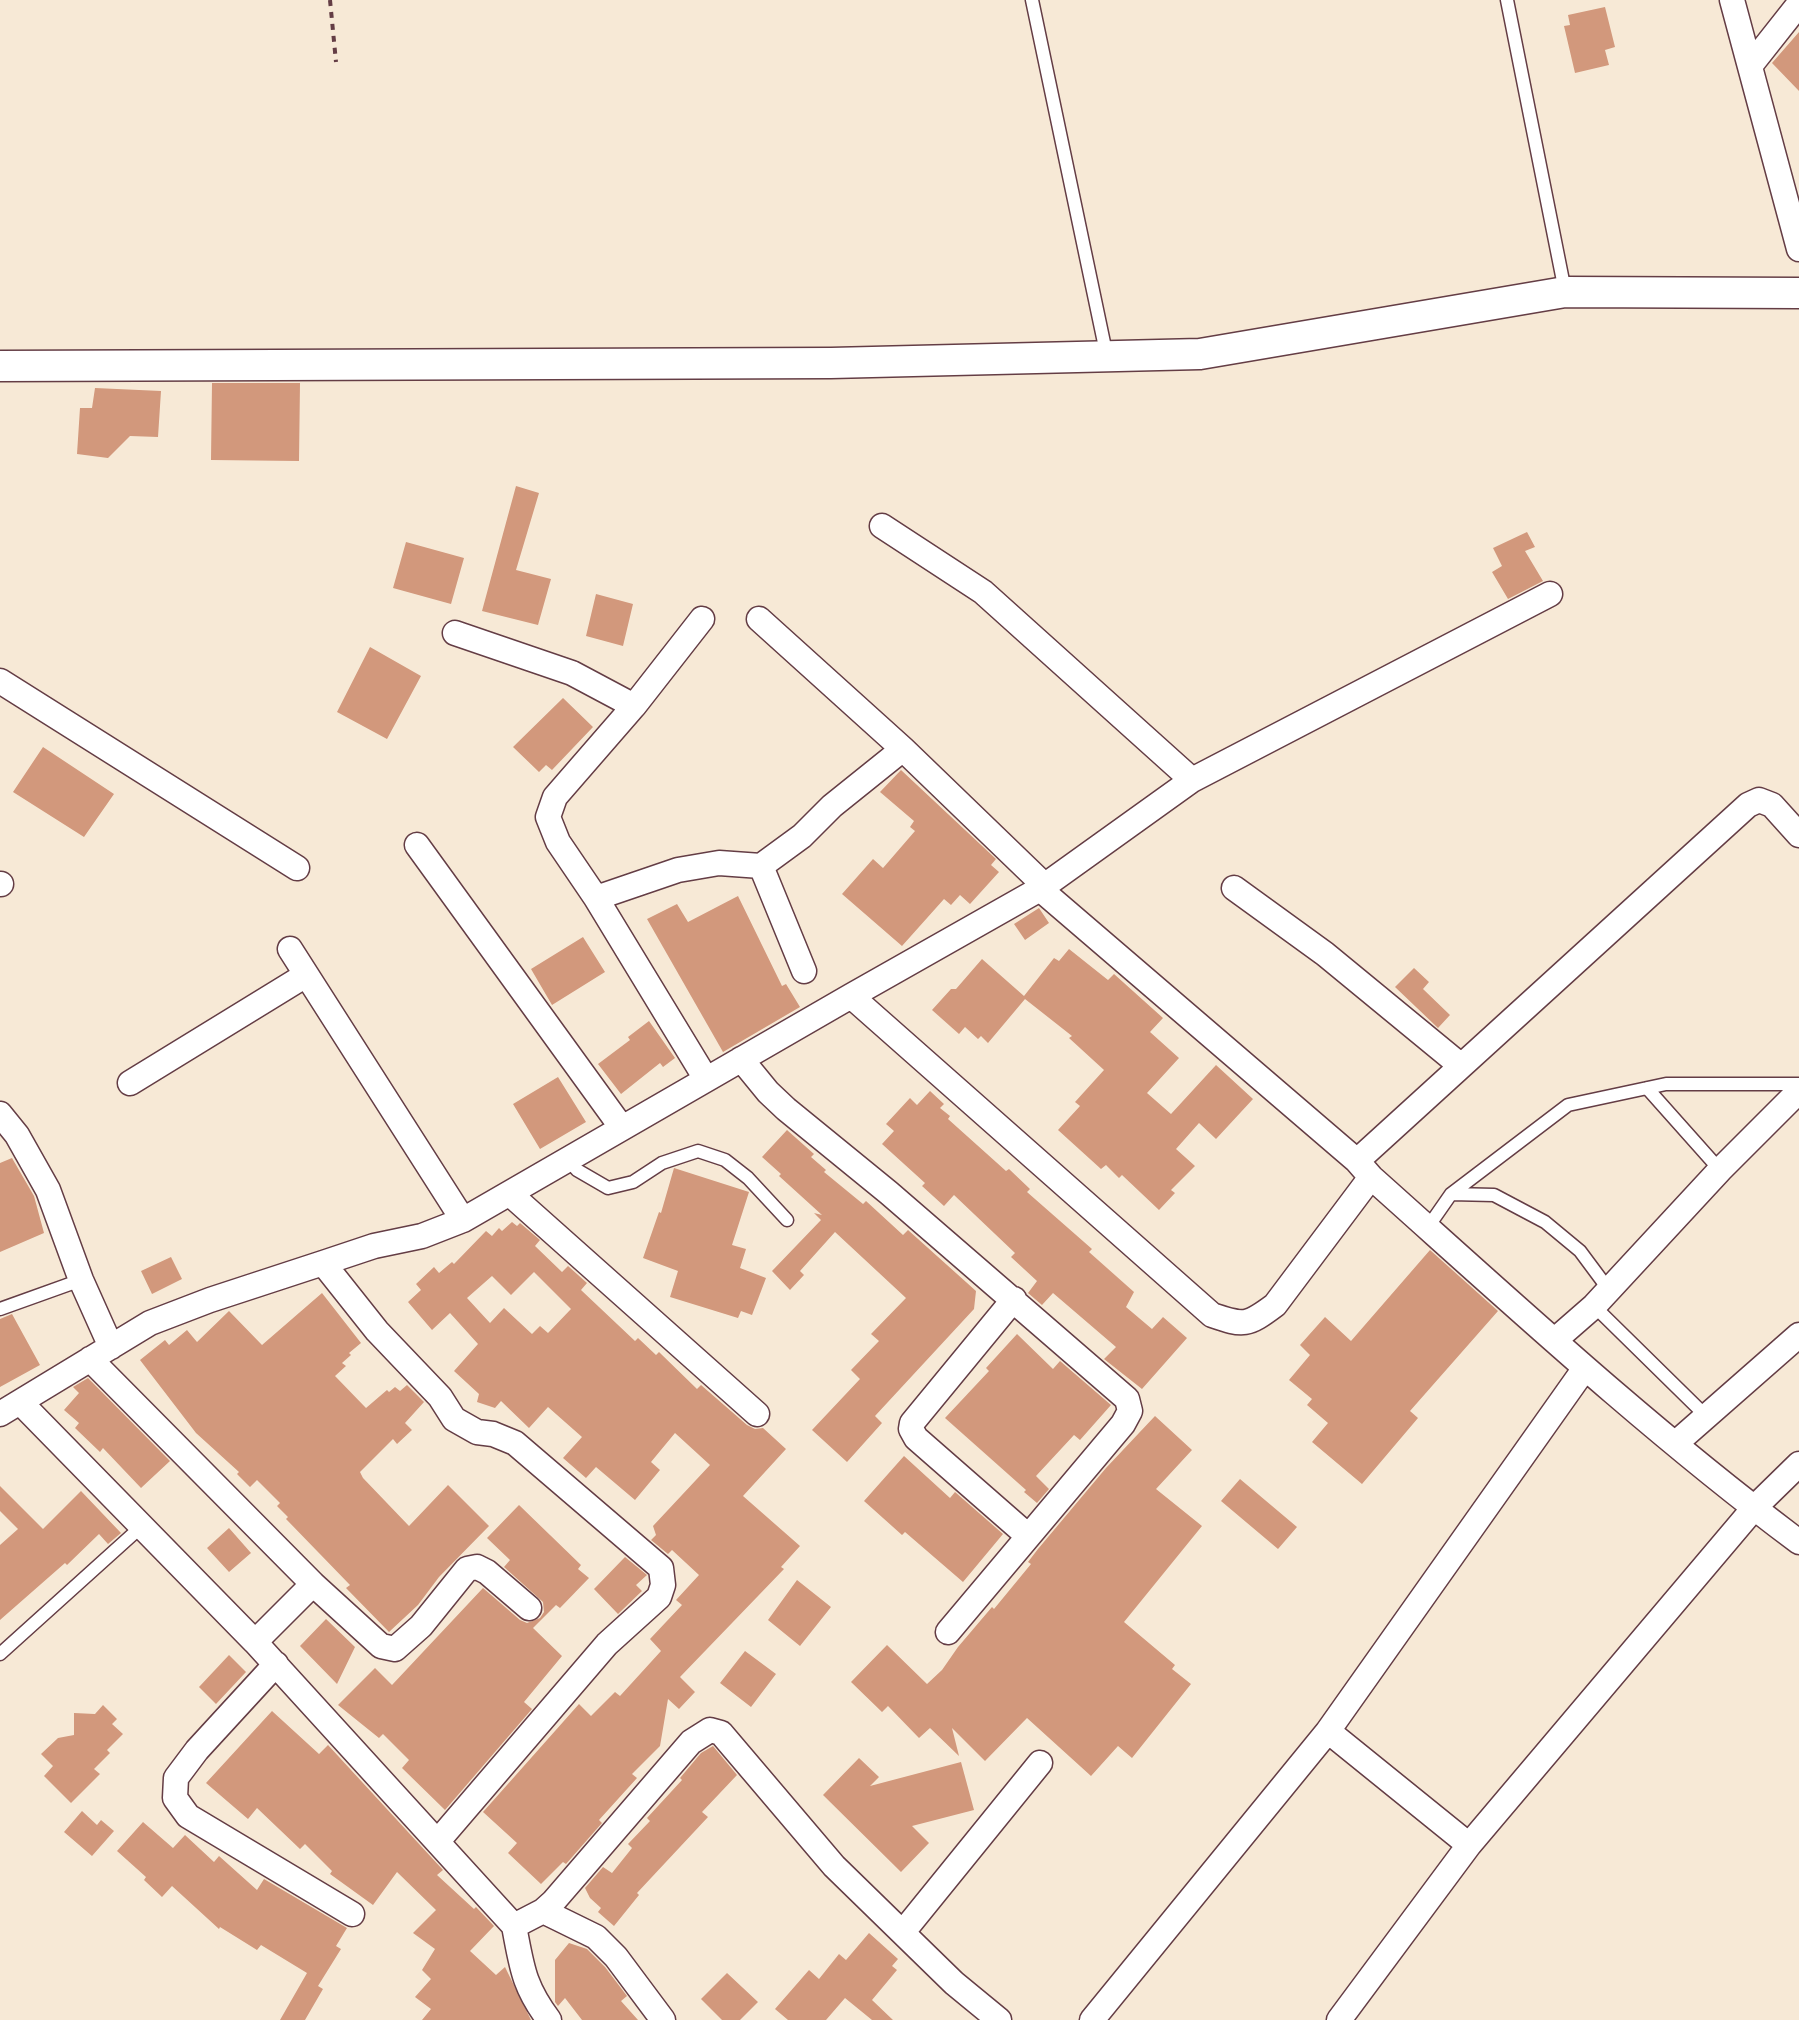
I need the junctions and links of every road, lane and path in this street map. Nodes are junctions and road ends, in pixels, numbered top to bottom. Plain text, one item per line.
1 (330, 0) edge
2 (1032, 0) edge
3 (1507, 0) edge
4 (1732, 0) edge
5 (1799, 4) edge
6 (336, 62) dead end
7 (1750, 66) junction
8 (1799, 249) edge
9 (1565, 292) junction
10 (1799, 293) edge
11 (1107, 357) junction
12 (0, 366) edge
13 (882, 526) dead end
14 (1550, 594) dead end
15 (702, 619) dead end
16 (759, 619) dead end
17 (455, 633) dead end
18 (0, 681) edge
19 (634, 706) junction
20 (903, 749) junction
21 (1192, 780) junction
22 (1799, 835) edge
23 (417, 845) dead end
24 (761, 866) junction
25 (297, 868) dead end
26 (1043, 888) junction
27 (1234, 888) dead end
28 (596, 898) junction
29 (290, 949) dead end
30 (804, 971) dead end
31 (306, 975) junction
32 (851, 996) junction
33 (741, 1059) junction
34 (1460, 1065) junction
35 (706, 1079) junction
36 (130, 1083) dead end
37 (1799, 1084) edge
38 (1647, 1088) junction
39 (1799, 1091) edge
40 (0, 1114) edge
41 (622, 1128) junction
42 (568, 1160) junction
43 (1364, 1169) junction
44 (1720, 1170) junction
45 (510, 1194) junction
46 (1451, 1194) junction
47 (463, 1220) junction
48 (787, 1220) dead end
49 (1428, 1227) junction
50 (323, 1263) junction
51 (81, 1280) junction
52 (1601, 1298) junction
53 (1014, 1299) junction
54 (0, 1309) edge
55 (1799, 1335) edge
56 (1555, 1340) junction
57 (100, 1353) junction
58 (1585, 1368) junction
59 (10, 1408) edge
60 (757, 1414) dead end
61 (1707, 1417) junction
62 (1676, 1443) junction
63 (1799, 1464) edge
64 (1754, 1508) junction
65 (142, 1526) junction
66 (1028, 1536) junction
67 (1799, 1542) edge
68 (313, 1584) junction
69 (529, 1608) dead end
70 (948, 1632) dead end
71 (255, 1642) junction
72 (0, 1654) edge
73 (276, 1664) junction
74 (1328, 1731) junction
75 (1040, 1763) dead end
76 (438, 1841) junction
77 (1469, 1845) junction
78 (543, 1911) junction
79 (352, 1914) dead end
80 (514, 1926) junction
81 (903, 1932) junction
82 (549, 2020) edge
83 (663, 2020) edge
84 (999, 2020) edge
85 (1092, 2020) edge
86 (1339, 2020) edge

1 - 6 path
2 - 11 lane
3 - 9 lane
4 - 7 street
5 - 7 street
7 - 8 street
9 - 10 street
9 - 11 street
11 - 12 street
13 - 21 street
14 - 21 street
15 - 19 street
16 - 20 street
17 - 19 street
18 - 25 street
19 - 28 street
20 - 24 street
20 - 26 street
21 - 26 street
22 - 34 street
23 - 41 street
24 - 28 street
24 - 30 street
26 - 32 street
26 - 43 street
27 - 34 street
28 - 35 street
29 - 31 street
31 - 36 street
31 - 47 street
32 - 33 street
32 - 43 street
33 - 35 street
33 - 53 street
34 - 43 street
35 - 41 street
37 - 38 lane
38 - 44 lane
38 - 46 lane
39 - 44 street
40 - 51 street
41 - 42 street
42 - 45 street
42 - 48 lane
43 - 49 street
44 - 52 street
45 - 47 street
45 - 60 street
46 - 49 lane
46 - 52 lane
47 - 50 street
49 - 56 street
50 - 57 street
50 - 76 street
51 - 54 lane
51 - 57 street
52 - 56 street
52 - 61 lane
53 - 66 street
53 - 66 street
55 - 61 street
56 - 58 street
57 - 59 street
57 - 68 street
58 - 62 street
58 - 74 street
59 - 65 street
61 - 62 street
62 - 64 street
63 - 64 street
64 - 67 street
64 - 77 street
65 - 71 street
65 - 72 lane
66 - 70 street
68 - 69 street
68 - 71 street
71 - 73 street
73 - 76 street
73 - 79 street
74 - 77 street
74 - 85 street
75 - 81 street
76 - 80 street
77 - 86 street
78 - 80 street
78 - 81 street
78 - 83 street
80 - 82 street
81 - 84 street

